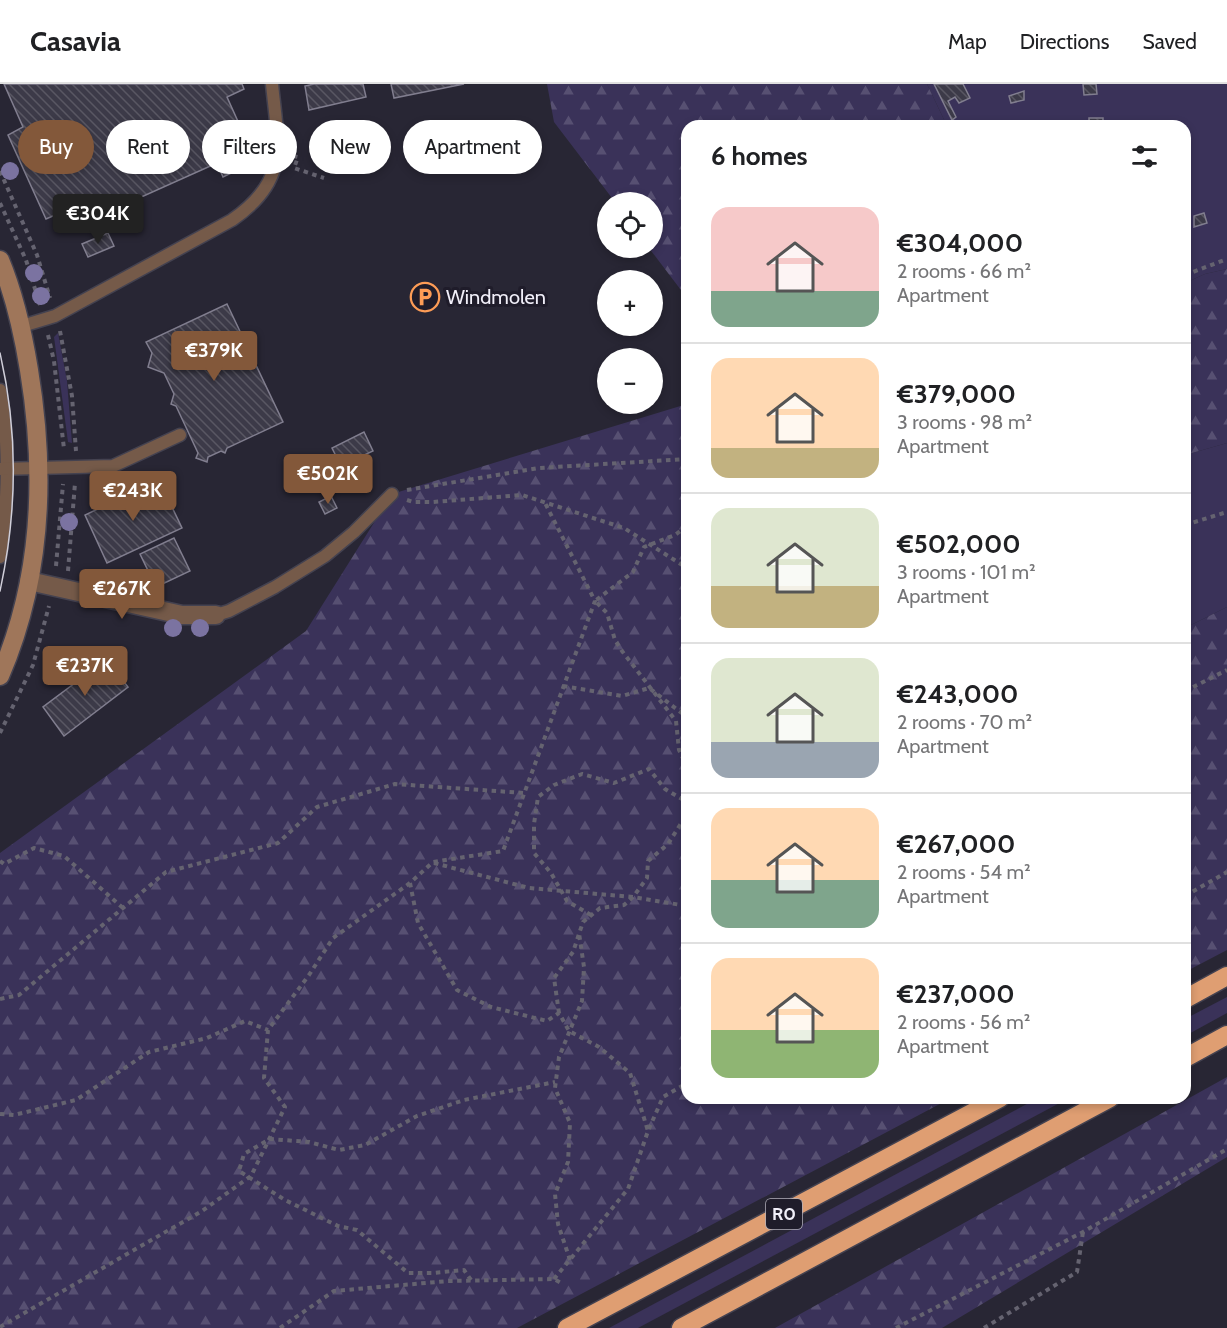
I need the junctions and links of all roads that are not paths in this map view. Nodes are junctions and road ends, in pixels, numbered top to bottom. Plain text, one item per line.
1 (272, 84) edge
2 (0, 260) edge
3 (22, 326) junction
4 (0, 390) edge
5 (180, 435) dead end
6 (40, 468) junction
7 (3, 469) edge
8 (392, 494) road end
9 (0, 557) edge
10 (30, 581) junction
11 (216, 615) joint
12 (0, 676) edge
13 (1227, 976) edge
14 (1191, 996) edge
15 (1227, 1035) edge
16 (1191, 1055) edge
17 (989, 1104) edge
18 (1099, 1104) edge
19 (567, 1328) edge
20 (681, 1328) edge

1 - 3 lane
2 - 3 street
3 - 6 street
4 - 7 lane
5 - 6 lane
6 - 7 lane
6 - 10 street
7 - 9 lane
8 - 11 lane
10 - 11 street
10 - 12 street
13 - 14 highway
15 - 16 highway
17 - 19 highway, R0
18 - 20 highway

